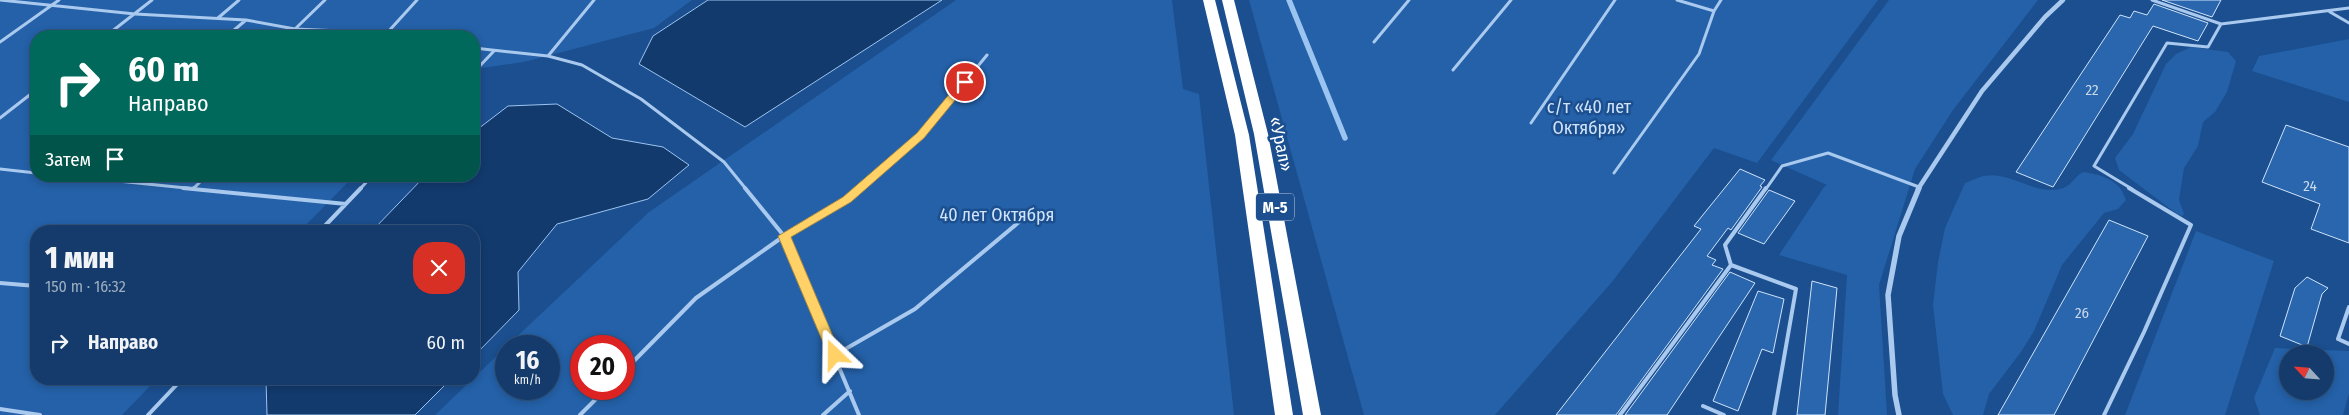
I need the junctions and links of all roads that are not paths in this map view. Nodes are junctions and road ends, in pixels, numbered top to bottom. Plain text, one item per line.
1 (0, 0) edge
2 (59, 0) edge
3 (152, 0) edge
4 (238, 0) edge
5 (325, 0) edge
6 (417, 0) edge
7 (594, 0) edge
8 (1209, 0) edge
9 (1228, 0) edge
10 (1409, 0) edge
11 (1510, 0) edge
12 (1615, 0) edge
13 (1677, 0) edge
14 (1721, 0) edge
15 (2063, 0) edge
16 (2152, 0) edge
17 (51, 6) junction
18 (2349, 8) edge
19 (1714, 12) junction
20 (2330, 12) junction
21 (135, 14) junction
22 (218, 18) junction
23 (246, 20) junction
24 (2349, 23) edge
25 (2221, 24) junction
26 (294, 29) junction
27 (114, 30) edge
28 (234, 30) edge
29 (314, 30) edge
30 (390, 30) edge
31 (0, 42) edge
32 (1374, 42) dead end
33 (480, 49) edge
34 (494, 51) junction
35 (987, 55) dead end
36 (548, 56) junction
37 (480, 66) edge
38 (1453, 70) dead end
39 (30, 95) edge
40 (0, 118) edge
41 (1531, 123) dead end
42 (0, 170) edge
43 (30, 172) edge
44 (1614, 174) dead end
45 (126, 182) edge
46 (200, 182) edge
47 (366, 182) edge
48 (1919, 187) junction
49 (193, 189) junction
50 (346, 204) junction
51 (1019, 222) dead end
52 (326, 225) edge
53 (784, 236) junction
54 (1730, 265) junction
55 (0, 283) edge
56 (30, 286) edge
57 (2349, 307) edge
58 (2349, 344) edge
59 (835, 355) junction
60 (635, 360) edge
61 (176, 385) edge
62 (850, 391) junction
63 (595, 400) edge
64 (1702, 406) dead end
65 (0, 409) edge
66 (40, 415) edge
67 (148, 415) edge
68 (580, 415) edge
69 (823, 415) edge
70 (859, 415) edge
71 (1284, 415) edge
72 (1312, 415) edge
73 (1620, 415) edge
74 (1724, 415) edge
75 (1774, 415) edge
76 (1899, 415) edge
77 (2104, 415) edge

1 - 17 lane
2 - 17 lane
3 - 21 lane
4 - 22 lane
5 - 26 lane
6 - 30 lane
7 - 36 lane
8 - 71 highway, «Урал» / М-5
9 - 72 highway, «Урал» / М-5
10 - 32 lane
11 - 38 lane
12 - 41 lane
13 - 19 lane
14 - 19 lane
15 - 48 street
16 - 25 lane
17 - 21 lane
17 - 31 lane
18 - 20 lane
19 - 44 lane
20 - 24 lane
20 - 25 lane
21 - 22 lane
21 - 27 lane
22 - 23 lane
23 - 26 lane
23 - 28 lane
25 - 77 lane
26 - 29 lane
33 - 34 lane
34 - 36 lane
34 - 37 lane
35 - 53 lane
36 - 53 lane
39 - 40 lane
42 - 43 lane
45 - 49 lane
46 - 49 lane
47 - 50 lane
48 - 54 lane
48 - 76 street
49 - 50 lane
50 - 52 lane
51 - 59 lane
53 - 59 lane
53 - 60 lane
54 - 73 lane
54 - 75 lane
55 - 56 lane
57 - 58 lane
59 - 62 lane
61 - 67 lane
62 - 69 lane
62 - 70 lane
63 - 68 lane
64 - 74 lane
65 - 66 lane

